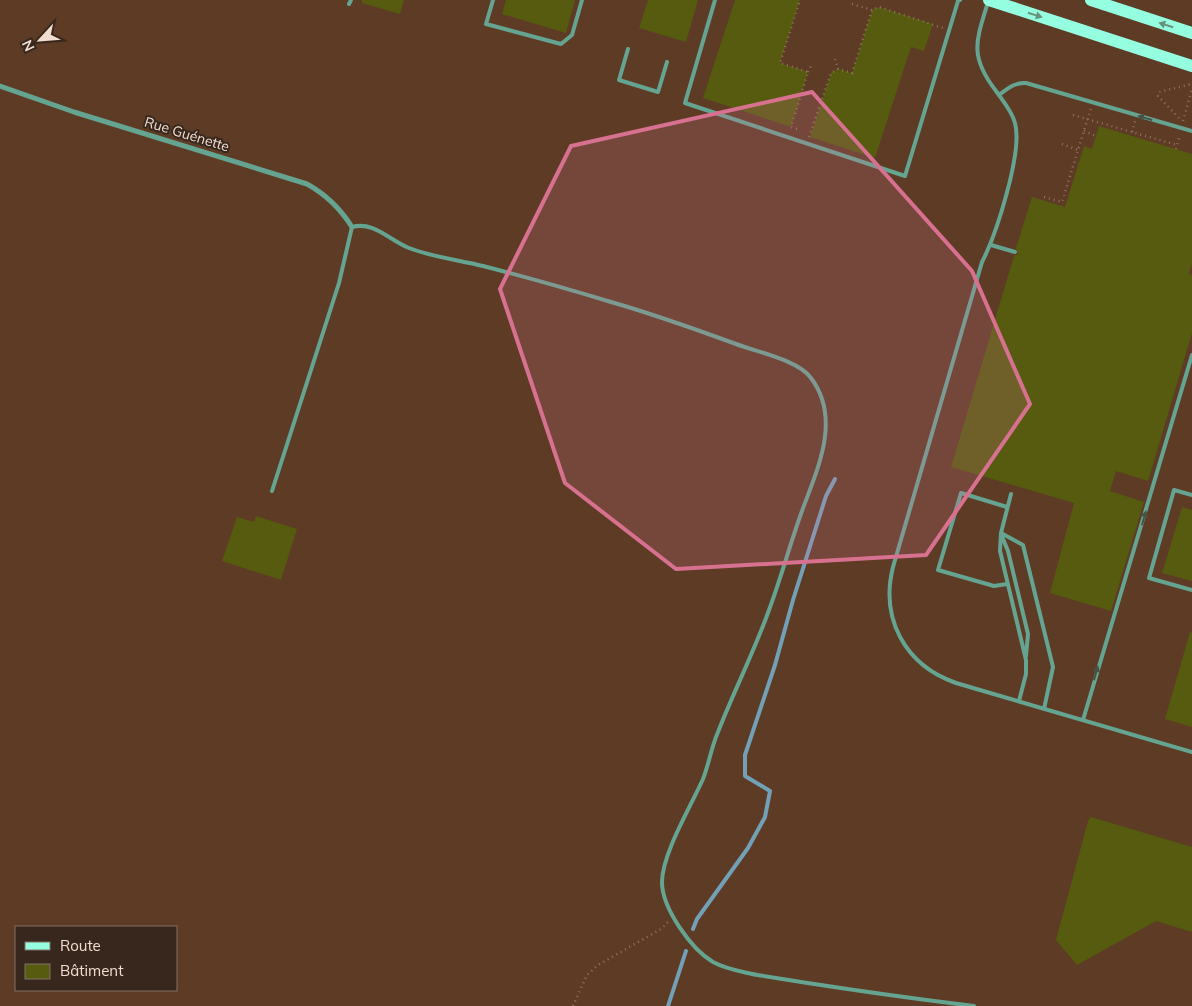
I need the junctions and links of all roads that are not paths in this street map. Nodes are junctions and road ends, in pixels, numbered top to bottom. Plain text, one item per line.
1 (493, 0) edge
2 (582, 0) edge
3 (715, 0) edge
4 (960, 0) edge
5 (989, 0) edge
6 (1091, 0) edge
7 (1192, 33) edge
8 (628, 49) dead end
9 (667, 62) dead end
10 (1192, 66) edge
11 (0, 86) edge
12 (999, 95) junction
13 (1192, 131) edge
14 (352, 227) junction
15 (991, 245) junction
16 (1015, 252) dead end
17 (1192, 355) edge
18 (272, 491) dead end
19 (1011, 494) dead end
20 (1192, 495) edge
21 (1007, 507) junction
22 (1000, 533) junction
23 (1008, 584) junction
24 (1192, 590) edge
25 (1026, 660) junction
26 (1019, 701) junction
27 (1044, 709) junction
28 (1083, 720) junction
29 (1192, 752) edge
30 (974, 1006) edge

1 - 2 lane
3 - 4 lane
5 -> 10 main road
5 - 12 lane
7 -> 6 main road
8 - 9 lane
11 - 14 street, Rue Guénette
13 -> 12 lane
12 - 15 lane
14 - 18 lane
14 - 30 lane
15 - 16 lane
15 - 26 lane
28 -> 17 lane
19 - 21 lane
20 - 24 lane
21 - 22 lane
21 - 23 lane
22 - 23 lane
22 - 25 lane
22 - 27 lane
23 - 25 lane
25 - 26 lane
26 - 27 lane
27 - 28 lane
28 - 29 lane

